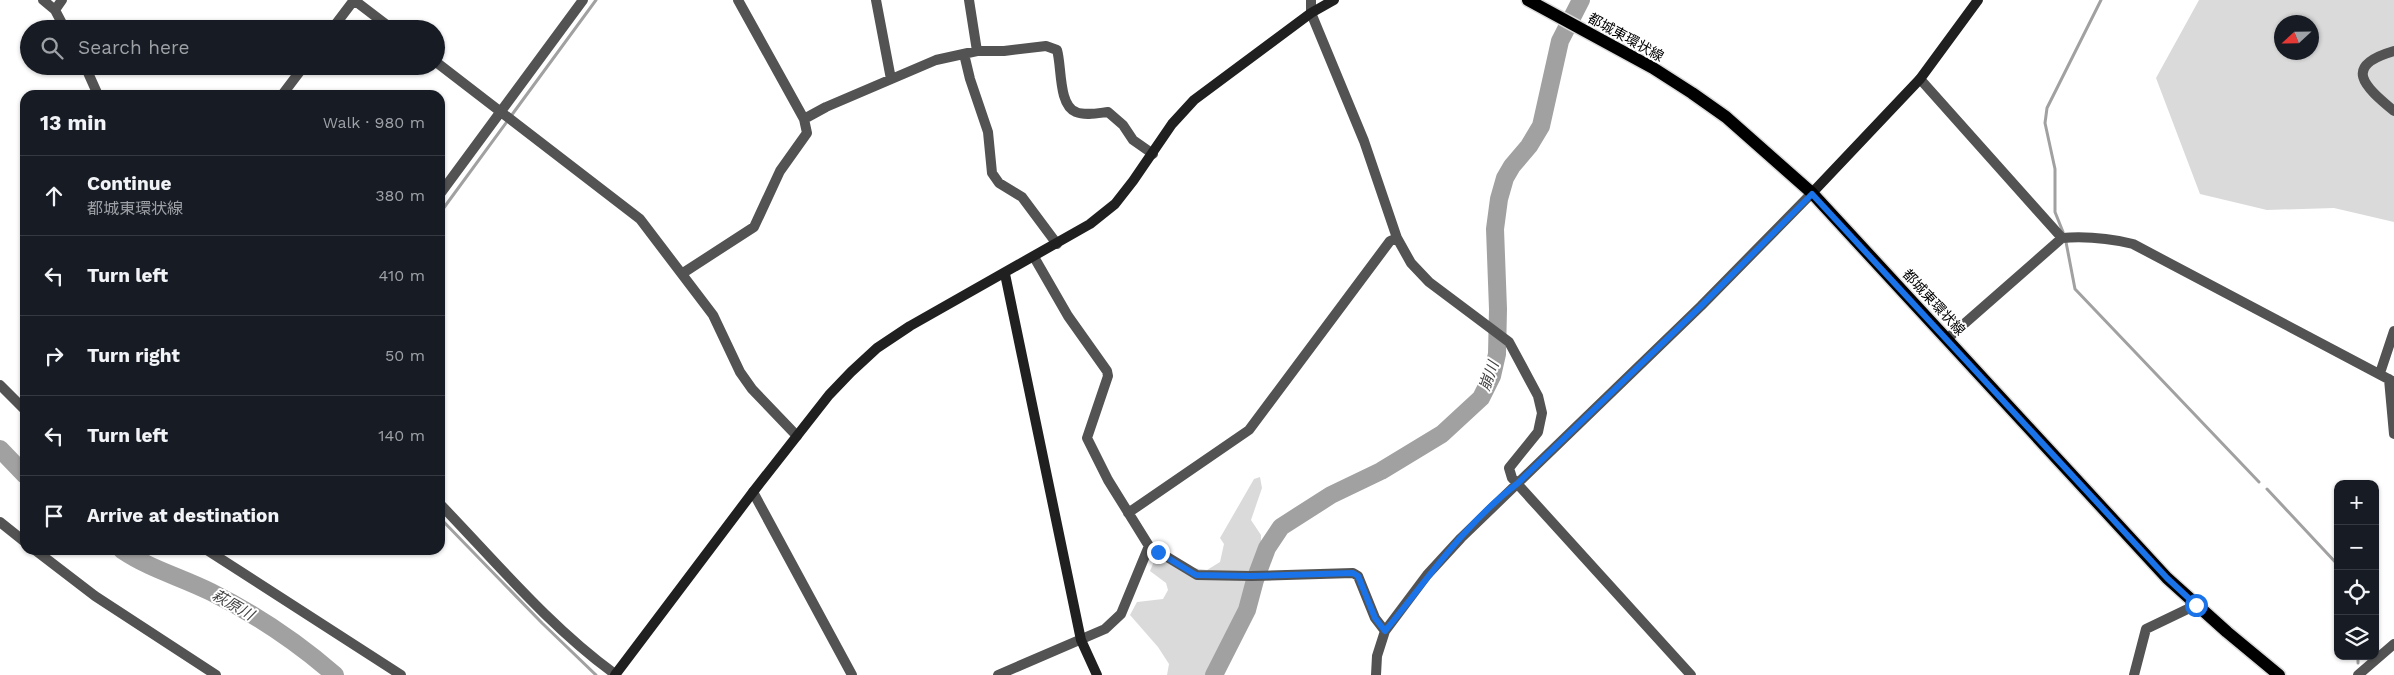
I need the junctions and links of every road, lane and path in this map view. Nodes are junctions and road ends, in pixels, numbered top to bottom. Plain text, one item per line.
1 (43, 0) edge
2 (62, 0) edge
3 (354, 0) edge
4 (584, 0) edge
5 (738, 0) edge
6 (876, 0) edge
7 (969, 0) edge
8 (1310, 0) edge
9 (1334, 0) edge
10 (1528, 0) edge
11 (1978, 0) edge
12 (55, 10) junction
13 (1311, 12) junction
14 (60, 20) edge
15 (339, 20) edge
16 (380, 20) edge
17 (977, 51) junction
18 (2394, 51) edge
19 (964, 54) junction
20 (445, 69) edge
21 (89, 75) edge
22 (297, 75) edge
23 (891, 79) junction
24 (1920, 79) junction
25 (96, 90) edge
26 (286, 90) edge
27 (501, 111) junction
28 (2394, 111) edge
29 (804, 119) junction
30 (1152, 154) junction
31 (445, 187) edge
32 (1812, 194) junction
33 (1397, 238) junction
34 (2062, 238) junction
35 (1057, 244) junction
36 (1034, 257) junction
37 (683, 273) junction
38 (1005, 274) junction
39 (2394, 331) edge
40 (1948, 338) junction
41 (2388, 378) edge
42 (0, 385) edge
43 (20, 405) edge
44 (2394, 434) edge
45 (797, 436) junction
46 (1518, 483) junction
47 (753, 492) junction
48 (445, 509) edge
49 (1128, 513) junction
50 (0, 522) edge
51 (20, 538) edge
52 (1149, 546) junction
53 (42, 555) edge
54 (215, 555) edge
55 (2196, 605) junction
56 (1385, 631) junction
57 (1081, 640) junction
58 (2394, 644) edge
59 (216, 675) edge
60 (401, 675) edge
61 (615, 675) edge
62 (852, 675) edge
63 (998, 675) edge
64 (1097, 675) edge
65 (1376, 675) edge
66 (1691, 675) edge
67 (2134, 675) edge
68 (2279, 675) edge
69 (2358, 675) edge

1 - 12 street
2 - 12 street
3 - 15 street
3 - 16 street
4 - 27 street
5 - 29 street
6 - 23 street
7 - 17 street
8 - 13 street
9 - 13 street
10 - 32 main road, 都城東環状線
11 - 24 street
12 - 14 street
13 - 30 street
13 - 33 street
17 - 19 street
17 - 30 street
18 - 28 street
19 - 23 street
19 - 35 street
20 - 27 street
21 - 25 street
22 - 26 street
23 - 29 street
24 - 32 street
24 - 34 street
27 - 31 street
27 - 37 street
29 - 37 street
30 - 35 street
32 - 40 main road, 都城東環状線
32 - 46 street
33 - 46 street
33 - 49 street
34 - 40 street
34 - 41 street
35 - 36 street
36 - 38 street
36 - 49 street
37 - 45 street
38 - 45 street
38 - 57 street
39 - 41 street
40 - 55 main road, 都城東環状線
41 - 44 street
42 - 43 street
45 - 47 street
46 - 56 street
46 - 66 street
47 - 61 street
47 - 62 street
48 - 61 street
49 - 52 street
50 - 51 street
52 - 56 street
52 - 57 street
53 - 59 street
54 - 60 street
55 - 67 street
55 - 68 main road, 都城東環状線
56 - 65 street
57 - 63 street
57 - 64 street
58 - 69 street

